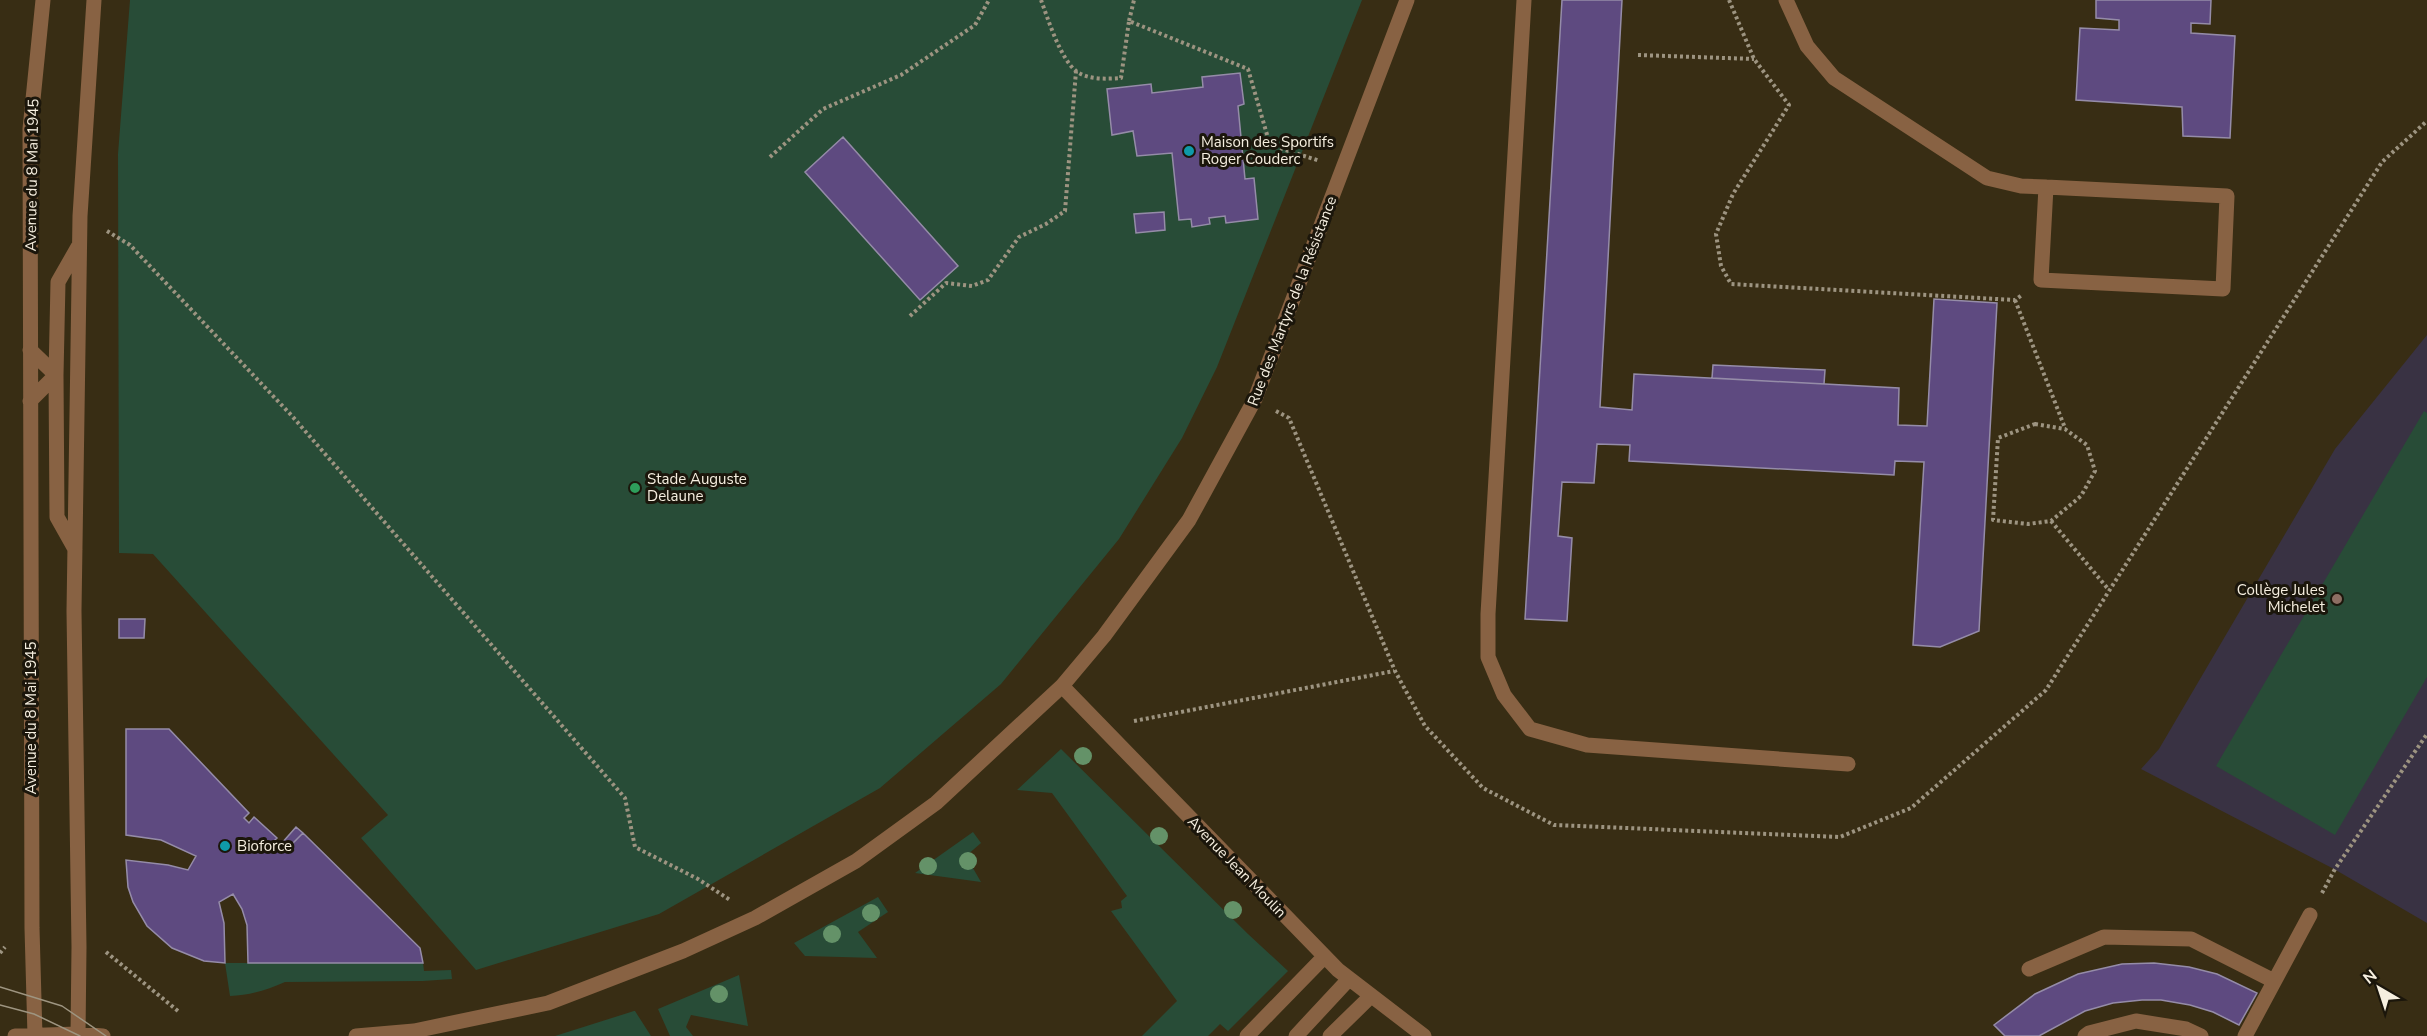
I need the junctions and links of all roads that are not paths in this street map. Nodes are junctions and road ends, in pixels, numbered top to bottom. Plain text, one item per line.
1 (43, 0) edge
2 (94, 0) edge
3 (1407, 0) edge
4 (1524, 0) edge
5 (1786, 0) edge
6 (2046, 187) junction
7 (80, 243) junction
8 (30, 350) junction
9 (56, 375) junction
10 (30, 401) junction
11 (75, 549) junction
12 (1062, 686) junction
13 (1848, 764) dead end
14 (2310, 915) road end
15 (1324, 957) junction
16 (2029, 969) dead end
17 (1349, 979) junction
18 (2274, 981) junction
19 (1371, 996) junction
20 (78, 1035) edge
21 (15, 1036) edge
22 (35, 1036) edge
23 (103, 1036) edge
24 (356, 1036) edge
25 (1247, 1036) edge
26 (1296, 1036) edge
27 (1330, 1036) edge
28 (1424, 1036) edge
29 (2085, 1036) edge
30 (2201, 1036) edge
31 (2245, 1036) edge

1 - 8 street, Avenue du 8 Mai 1945
2 - 7 street
3 - 12 street, Rue des Martyrs de la Résistance
4 - 13 street
5 - 6 street
6 - 6 street
7 - 9 street
7 - 11 street
8 - 9 street
8 - 10 street, Avenue du 8 Mai 1945
9 - 10 street
9 - 11 street
10 - 22 street, Avenue du 8 Mai 1945
11 - 20 street
12 - 15 street, Avenue Jean Moulin
12 - 24 street, Rue des Martyrs de la Résistance
14 - 18 street
15 - 17 street, Avenue Jean Moulin
15 - 25 street
16 - 18 street
17 - 19 street, Avenue Jean Moulin
17 - 26 street
18 - 31 street
19 - 27 street
19 - 28 street, Avenue Jean Moulin
20 - 22 street
20 - 23 street
21 - 22 street
29 - 30 street

